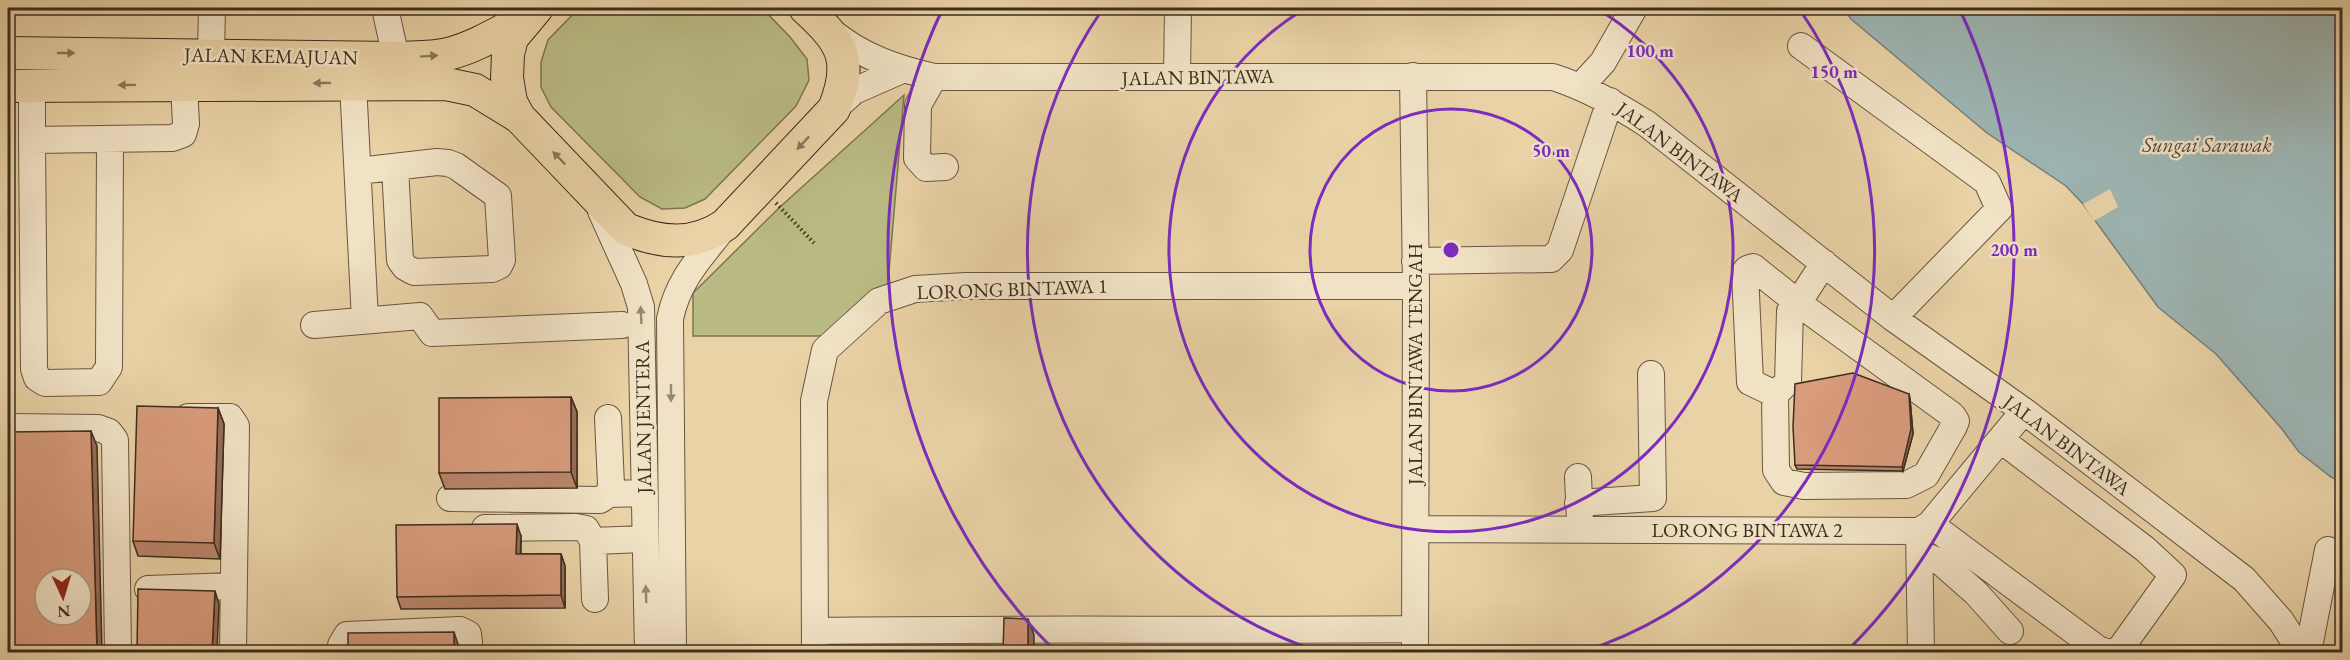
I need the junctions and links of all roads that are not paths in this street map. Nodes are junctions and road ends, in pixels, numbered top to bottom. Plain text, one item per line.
1 (212, 8) edge
2 (228, 8) edge
3 (385, 8) edge
4 (806, 8) edge
5 (1178, 8) edge
6 (1634, 8) edge
7 (532, 13) edge
8 (832, 32) junction
9 (1801, 45) dead end
10 (8, 53) edge
11 (211, 54) junction
12 (396, 58) junction
13 (902, 70) junction
14 (1177, 75) junction
15 (1413, 76) junction
16 (934, 77) junction
17 (353, 83) junction
18 (184, 85) junction
19 (20, 86) edge
20 (1581, 86) junction
21 (1610, 101) junction
22 (834, 109) junction
23 (519, 117) junction
24 (110, 139) junction
25 (32, 140) junction
26 (945, 166) dead end
27 (395, 167) junction
28 (358, 171) junction
29 (590, 192) junction
30 (725, 225) junction
31 (1824, 263) junction
32 (1416, 274) junction
33 (1798, 303) junction
34 (1893, 318) junction
35 (365, 320) junction
36 (314, 325) dead end
37 (622, 325) dead end
38 (1652, 374) dead end
39 (1775, 394) junction
40 (2024, 411) junction
41 (166, 416) edge
42 (608, 418) dead end
43 (8, 427) edge
44 (2001, 440) junction
45 (1578, 477) dead end
46 (644, 493) junction
47 (609, 494) junction
48 (450, 498) dead end
49 (1578, 503) junction
50 (459, 528) edge
51 (1415, 529) junction
52 (1579, 529) junction
53 (1923, 536) junction
54 (645, 538) junction
55 (593, 541) junction
56 (2197, 544) junction
57 (2328, 550) dead end
58 (2173, 575) junction
59 (232, 586) junction
60 (148, 589) edge
61 (595, 599) dead end
62 (2010, 631) dead end
63 (1415, 641) edge
64 (816, 642) edge
65 (118, 652) edge
66 (233, 652) edge
67 (342, 652) edge
68 (470, 652) edge
69 (648, 652) edge
70 (673, 652) edge
71 (1921, 652) edge
72 (2106, 652) edge
73 (2114, 652) edge
74 (2301, 652) edge
75 (2308, 652) edge

1 - 2 street
1 - 11 street
3 - 12 street
4 - 8 main road
5 - 14 street
6 - 20 street
12 -> 7 main road, JALAN KEMAJUAN
7 - 23 main road
8 - 13 street, JALAN BINTAWA
8 - 22 main road
9 - 34 street
10 -> 11 main road, JALAN KEMAJUAN
11 - 12 main road, JALAN KEMAJUAN
13 - 16 street, JALAN BINTAWA
13 - 22 street
14 - 15 street, JALAN BINTAWA
14 - 16 street, JALAN BINTAWA
15 - 20 street, JALAN BINTAWA
15 - 32 street, JALAN BINTAWA TENGAH
16 - 26 street
17 -> 18 main road, JALAN KEMAJUAN
17 - 23 main road, JALAN KEMAJUAN
17 - 28 street
18 -> 19 main road, JALAN KEMAJUAN
18 - 24 street
19 - 25 street
20 - 21 street, JALAN BINTAWA
21 - 31 street, JALAN BINTAWA
21 - 32 street, LORONG BINTAWA 1
22 -> 30 main road
29 -> 23 main road
24 - 25 street
24 - 25 street
27 - 27 street
27 - 28 street
28 - 35 street
29 - 30 main road
46 -> 29 street, JALAN JENTERA
30 -> 70 street, JALAN JENTERA
31 - 33 street
31 - 34 street, JALAN BINTAWA
32 - 51 street, JALAN BINTAWA TENGAH
32 - 64 street, LORONG BINTAWA 1
33 - 39 street
33 - 39 street
33 - 39 street
34 - 40 street, JALAN BINTAWA
35 - 36 street
35 - 37 street
38 - 49 street
40 - 44 street
40 - 56 street, JALAN BINTAWA
41 - 59 street
42 - 47 street
43 - 65 street
44 - 53 street
44 - 58 street
45 - 49 street
46 - 47 street
46 - 54 street, JALAN JENTERA
47 - 48 street
49 - 52 street
50 - 55 street
51 - 52 street, LORONG BINTAWA 2
51 - 63 street, JALAN BINTAWA TENGAH
52 - 53 street, LORONG BINTAWA 2
53 - 62 street
53 - 71 street
53 - 72 street
54 - 55 street
69 -> 54 street, JALAN JENTERA
55 - 61 street
56 - 58 street
56 - 74 street, JALAN BINTAWA
57 - 75 street
58 - 73 street
59 - 60 street
59 - 66 street
63 - 64 street
67 - 68 street

